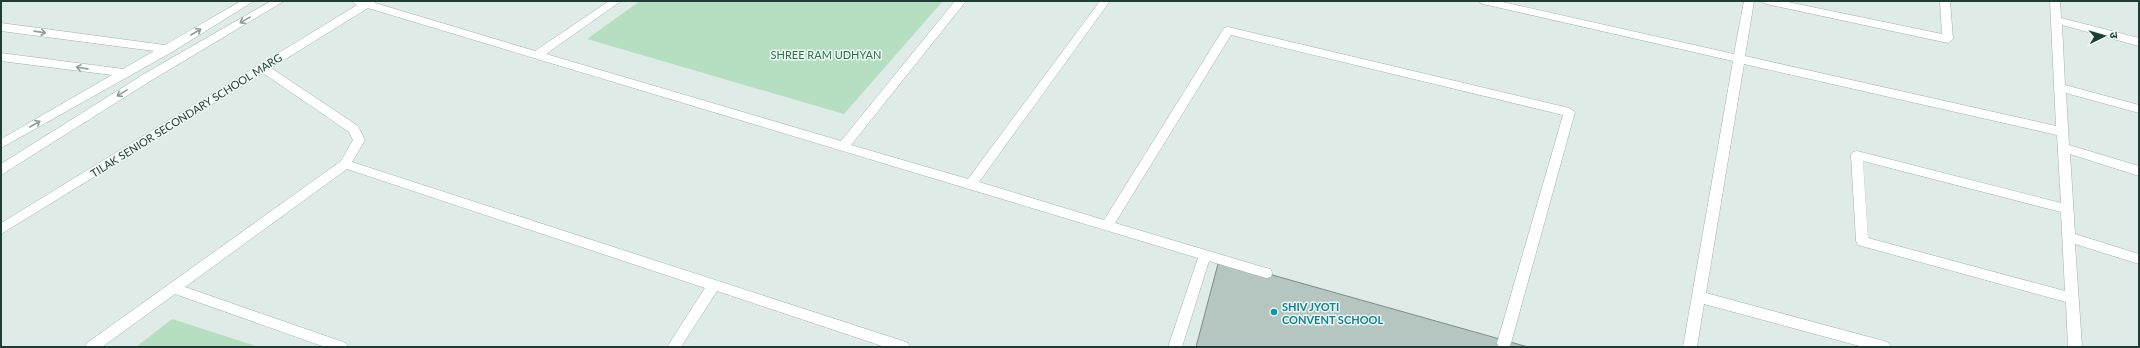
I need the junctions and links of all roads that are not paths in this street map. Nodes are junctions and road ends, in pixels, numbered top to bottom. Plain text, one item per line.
1 (249, 1) edge
2 (279, 1) edge
3 (616, 1) edge
4 (961, 1) edge
5 (1105, 1) edge
6 (1483, 1) edge
7 (1749, 1) edge
8 (1766, 1) edge
9 (1945, 1) edge
10 (2055, 1) edge
11 (364, 2) edge
12 (2056, 20) junction
13 (1, 26) edge
14 (2139, 42) edge
15 (166, 48) junction
16 (190, 51) junction
17 (537, 56) junction
18 (1, 57) edge
19 (1739, 60) junction
20 (263, 68) junction
21 (123, 73) junction
22 (148, 77) junction
23 (2060, 87) junction
24 (2139, 109) edge
25 (2063, 132) junction
26 (1, 144) edge
27 (843, 147) junction
28 (2063, 147) junction
29 (344, 164) junction
30 (1, 170) edge
31 (2139, 171) edge
32 (970, 185) junction
33 (2067, 209) junction
34 (1106, 226) junction
35 (1, 229) edge
36 (2069, 237) junction
37 (1204, 255) junction
38 (2139, 259) edge
39 (1279, 277) edge
40 (714, 285) junction
41 (173, 288) junction
42 (1699, 296) junction
43 (2072, 298) junction
44 (1489, 339) edge
45 (1504, 343) junction
46 (92, 347) edge
47 (341, 347) edge
48 (674, 347) edge
49 (903, 347) edge
50 (1175, 347) edge
51 (1517, 347) edge
52 (1690, 347) edge
53 (1884, 347) edge
54 (2075, 347) edge

15 -> 1 street
2 -> 16 street
3 - 17 street
4 - 27 street
5 - 32 street
6 - 19 street
7 - 19 street
8 - 9 street
10 - 12 street
11 - 17 street
11 - 20 street, TILAK SENIOR SECONDARY SCHOOL MARG
12 - 14 street
12 - 23 street
13 -> 15 street
15 - 16 street
15 - 21 street
16 - 22 street
17 - 27 street
21 -> 18 street
19 - 25 street
19 - 42 street
20 - 29 street
20 - 35 street, TILAK SENIOR SECONDARY SCHOOL MARG
21 - 22 street
26 -> 21 street
22 -> 30 street
23 - 24 street
23 - 25 street
25 - 28 street
27 - 32 street
28 - 31 street
28 - 33 street
29 - 40 street
29 - 41 street
32 - 34 street
33 - 36 street
33 - 43 street
34 - 37 street
34 - 45 street
36 - 38 street
36 - 43 street
37 - 39 street
37 - 50 street
40 - 48 street
40 - 49 street
41 - 46 street
41 - 47 street
42 - 52 street
42 - 53 street
43 - 54 street
44 - 45 street
45 - 51 street

